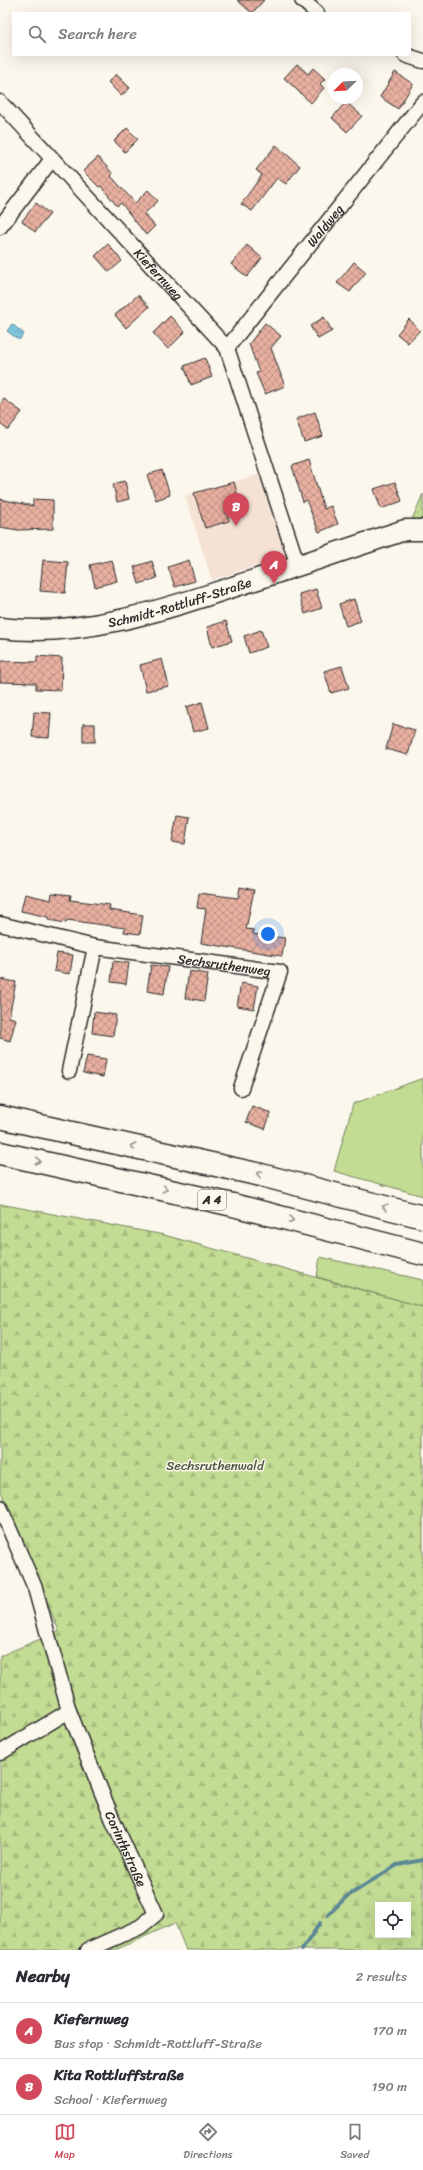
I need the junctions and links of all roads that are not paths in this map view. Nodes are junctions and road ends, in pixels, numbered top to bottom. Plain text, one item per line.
1 (302, 0) edge
2 (316, 12) edge
3 (408, 56) edge
4 (423, 61) edge
5 (0, 102) edge
6 (423, 102) edge
7 (52, 159) junction
8 (0, 227) edge
9 (227, 348) junction
10 (423, 530) edge
11 (298, 566) junction
12 (0, 628) edge
13 (0, 924) edge
14 (96, 947) junction
15 (68, 1071) dead end
16 (240, 1088) dead end
17 (0, 1117) edge
18 (0, 1153) edge
19 (423, 1217) edge
20 (423, 1254) edge
21 (0, 1507) edge
22 (69, 1711) junction
23 (0, 1753) edge
24 (88, 1950) edge

1 - 2 street
3 - 4 street
5 - 7 street, Kiefernweg
6 - 9 street, Waldweg
7 - 8 street
7 - 9 street, Kiefernweg
9 - 11 street, Kiefernweg
10 - 11 street, Schmidt-Rottluff-Straße
11 - 12 street, Schmidt-Rottluff-Straße
13 - 14 street, Sechsruthenweg
14 - 15 street
14 - 16 street, Sechsruthenweg
19 -> 17 highway
18 -> 20 highway, A 4
21 - 22 street, Corinthstraße
22 - 23 street
22 - 24 street, Corinthstraße

